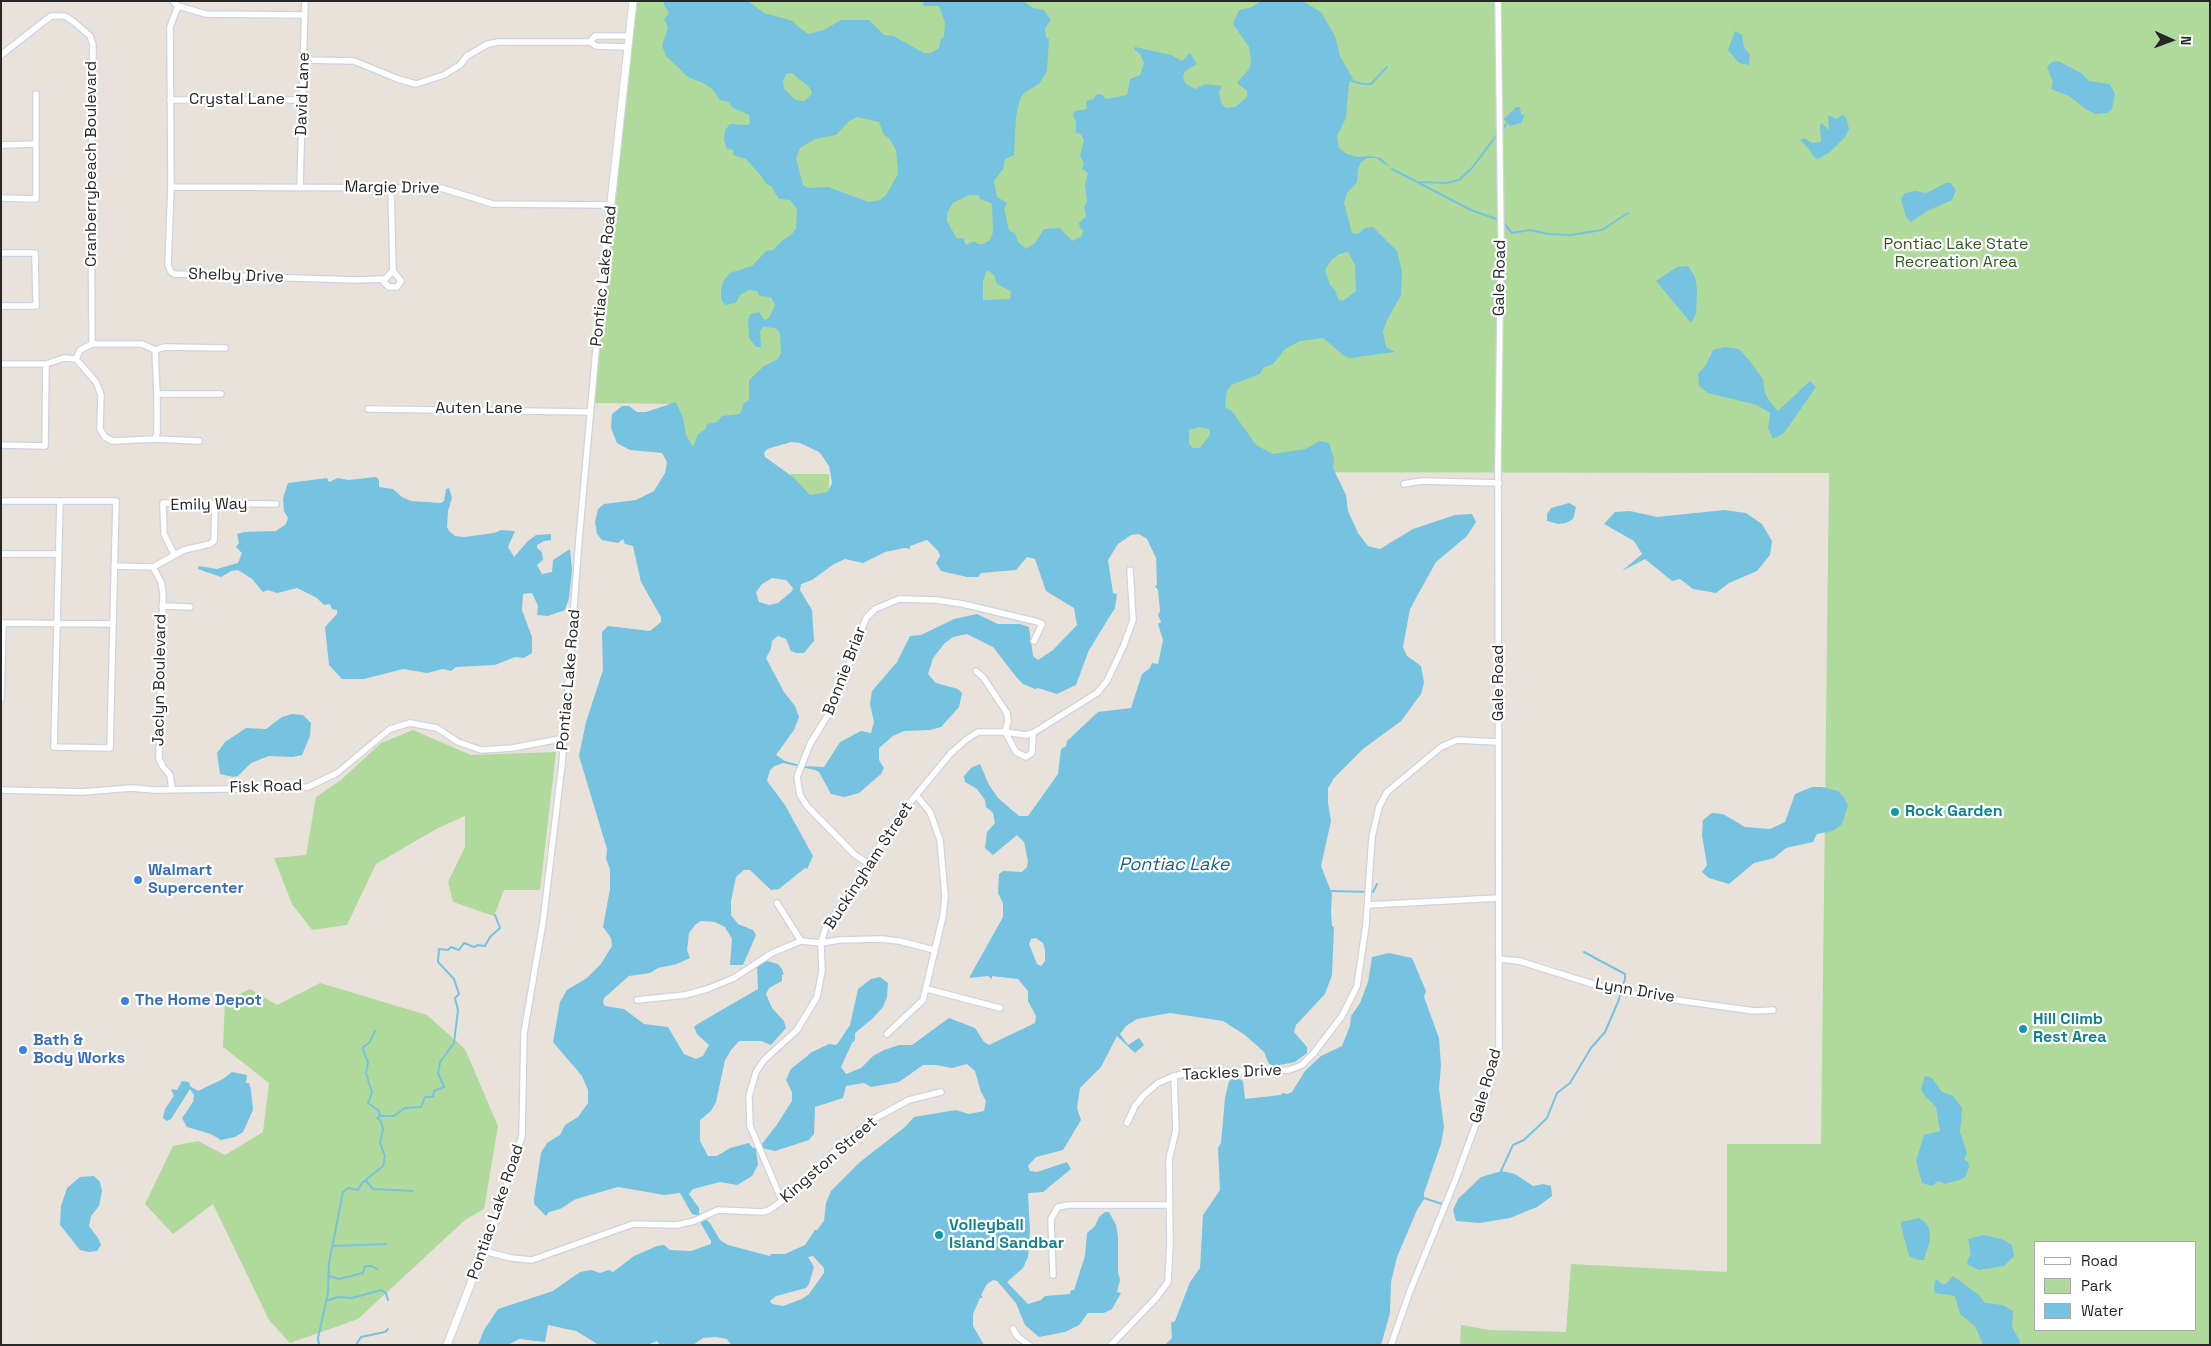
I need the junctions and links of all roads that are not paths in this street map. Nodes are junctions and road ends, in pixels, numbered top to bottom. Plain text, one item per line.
1 (173, 1) edge
2 (305, 1) edge
3 (633, 1) edge
4 (1498, 1) edge
5 (178, 6) junction
6 (304, 15) junction
7 (628, 36) junction
8 (590, 42) junction
9 (627, 47) junction
10 (1, 55) edge
11 (305, 60) junction
12 (36, 94) dead end
13 (170, 100) junction
14 (304, 100) junction
15 (35, 144) junction
16 (1, 145) edge
17 (171, 187) junction
18 (300, 188) junction
19 (391, 188) junction
20 (1, 198) edge
21 (611, 205) junction
22 (1, 253) edge
23 (393, 271) junction
24 (382, 280) junction
25 (601, 294) joint
26 (1, 306) edge
27 (92, 344) junction
28 (224, 348) dead end
29 (155, 350) junction
30 (76, 359) junction
31 (1, 364) edge
32 (46, 364) junction
33 (157, 394) junction
34 (221, 394) dead end
35 (368, 409) dead end
36 (590, 412) junction
37 (155, 439) junction
38 (199, 441) dead end
39 (1, 445) edge
40 (1499, 483) junction
41 (1404, 484) dead end
42 (1, 501) edge
43 (60, 501) junction
44 (215, 504) junction
45 (276, 504) dead end
46 (1, 554) edge
47 (58, 554) junction
48 (174, 554) junction
49 (114, 566) junction
50 (153, 567) junction
51 (1130, 570) dead end
52 (162, 606) junction
53 (190, 607) dead end
54 (2, 624) edge
55 (57, 624) junction
56 (113, 624) junction
57 (1034, 641) dead end
58 (976, 671) dead end
59 (1, 681) edge
60 (1, 699) edge
61 (1005, 732) junction
62 (1033, 733) junction
63 (564, 738) junction
64 (1498, 742) junction
65 (172, 789) junction
66 (1, 790) edge
67 (916, 795) junction
68 (867, 863) junction
69 (1499, 898) junction
70 (776, 904) dead end
71 (1368, 904) junction
72 (801, 941) junction
73 (821, 943) junction
74 (934, 950) junction
75 (1499, 958) junction
76 (927, 989) junction
77 (637, 1000) dead end
78 (1000, 1008) dead end
79 (1773, 1010) dead end
80 (887, 1034) dead end
81 (1174, 1076) junction
82 (940, 1092) dead end
83 (1127, 1123) dead end
84 (782, 1201) junction
85 (1169, 1205) junction
86 (494, 1224) joint
87 (484, 1251) junction
88 (1053, 1275) dead end
89 (1013, 1329) dead end
90 (448, 1345) edge
91 (1029, 1345) edge
92 (1111, 1345) edge
93 (1391, 1345) edge

1 - 5 street
2 - 6 street, David Lane
3 - 7 street, Pontiac Lake Road
4 - 40 street, Gale Road
5 - 6 street
5 - 13 street, Shelby Drive
6 - 11 street, David Lane
7 - 8 street
7 - 9 street, Pontiac Lake Road
8 - 9 street
8 - 11 street
9 - 21 street, Pontiac Lake Road
10 - 27 street, Cranberrybeach Boulevard
11 - 14 street, David Lane
12 - 15 street
13 - 14 street, Crystal Lane
13 - 17 street, Shelby Drive
14 - 18 street, David Lane
15 - 16 street
15 - 20 street
17 - 18 street, Margie Drive
17 - 24 street, Shelby Drive
18 - 19 street, Margie Drive
19 - 21 street, Margie Drive
19 - 23 street
21 - 25 street, Pontiac Lake Road
22 - 26 street
23 - 24 street
23 - 24 street
25 - 36 street, Pontiac Lake Road
27 - 29 street
27 - 30 street
28 - 29 street
29 - 33 street
30 - 32 street
30 - 37 street
31 - 32 street
32 - 39 street
33 - 34 street
33 - 37 street
35 - 36 street, Auten Lane
36 - 63 street, Pontiac Lake Road
37 - 38 street
40 - 41 street
40 - 64 street, Gale Road
42 - 43 street
43 - 47 street
43 - 49 street
44 - 45 street, Emily Way
44 - 48 street
44 - 48 street, Emily Way
46 - 47 street
47 - 55 street
48 - 50 street
49 - 50 street
49 - 56 street
50 - 52 street, Jaclyn Boulevard
51 - 62 street
52 - 53 street
52 - 65 street, Jaclyn Boulevard
54 - 55 street
54 - 59 street
55 - 56 street
55 - 56 street
57 - 68 street, Bonnie Briar
58 - 61 street
59 - 60 street
61 - 62 street, Buckingham Street
61 - 62 street
61 - 67 street, Buckingham Street
63 - 65 street, Fisk Road
63 - 86 street, Pontiac Lake Road
64 - 69 street, Gale Road
64 - 71 street, Tackles Drive
65 - 66 street, Fisk Road
67 - 68 street, Buckingham Street
67 - 74 street
68 - 73 street, Buckingham Street
69 - 71 street
69 - 75 street, Gale Road
70 - 72 street
71 - 81 street, Tackles Drive
72 - 73 street
72 - 77 street
73 - 74 street
73 - 84 street, Buckingham Street
74 - 76 street
75 - 79 street, Lynn Drive
75 - 93 street, Gale Road
76 - 78 street
76 - 80 street
81 - 83 street
81 - 85 street, Tackles Drive
82 - 84 street, Kingston Street
84 - 87 street, Kingston Street
85 - 88 street
85 - 92 street, Tackles Drive
86 - 87 street, Pontiac Lake Road
87 - 90 street, Pontiac Lake Road
89 - 91 street

